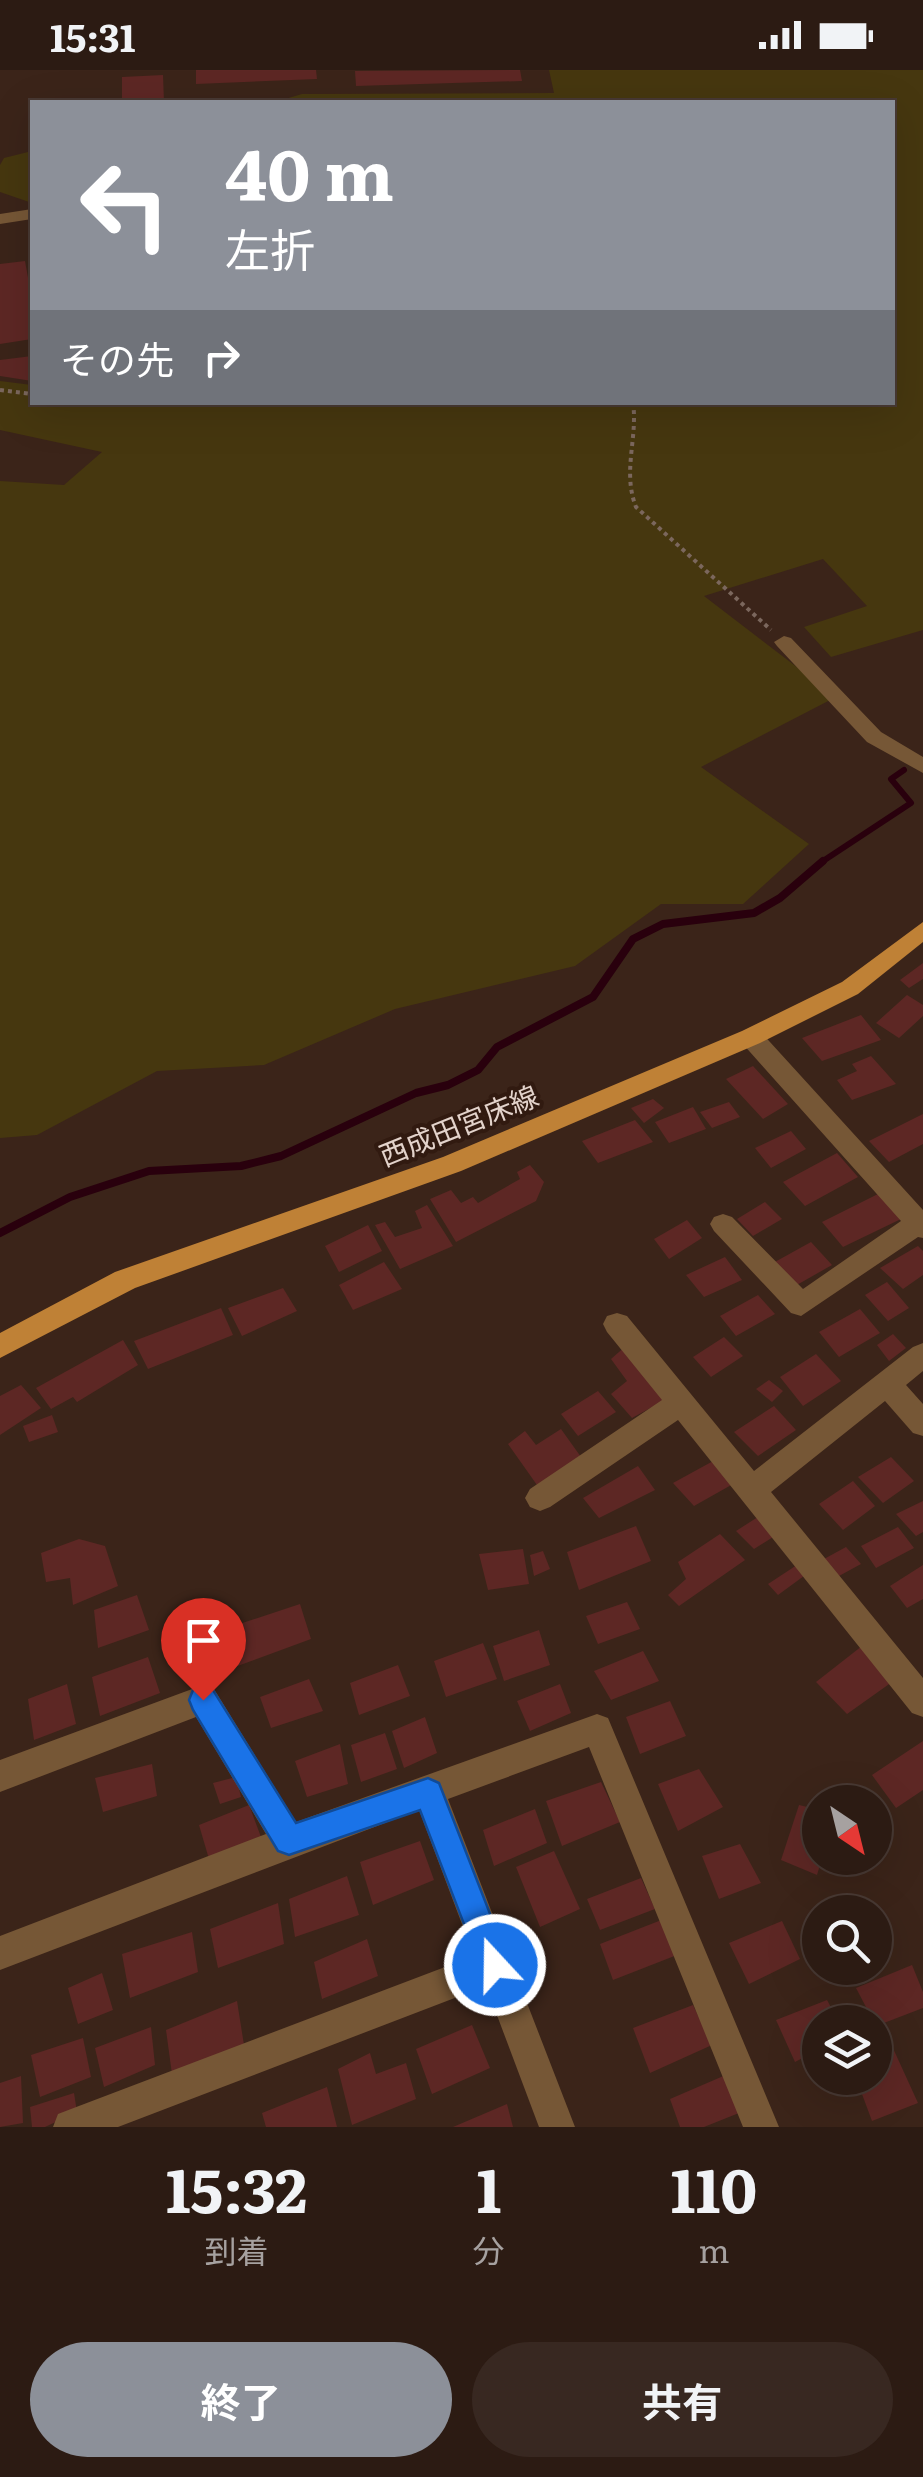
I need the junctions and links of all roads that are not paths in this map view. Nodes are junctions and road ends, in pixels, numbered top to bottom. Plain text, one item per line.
1 (30, 214) edge
2 (0, 219) edge
3 (784, 642) road end
4 (923, 766) edge
5 (923, 930) edge
6 (752, 1037) junction
7 (723, 1224) dead end
8 (921, 1225) edge
9 (617, 1324) dead end
10 (0, 1346) edge
11 (923, 1354) edge
12 (886, 1383) junction
13 (681, 1403) junction
14 (923, 1424) edge
15 (752, 1490) junction
16 (540, 1498) dead end
17 (923, 1702) edge
18 (0, 1776) edge
19 (428, 1793) junction
20 (289, 1840) junction
21 (0, 1953) edge
22 (495, 1965) junction
23 (72, 2127) edge
24 (557, 2127) edge
25 (761, 2127) edge

1 - 2 street
3 - 4 street
5 - 6 main road, 西成田宮床線
6 - 8 street
6 - 10 main road, 西成田宮床線
7 - 8 street
9 - 13 street
11 - 12 street
12 - 14 street
12 - 15 street
13 - 15 street
13 - 16 street
15 - 17 street
18 - 20 street
19 - 20 street
19 - 22 street
19 - 25 street
20 - 21 street
22 - 23 street
22 - 24 street

